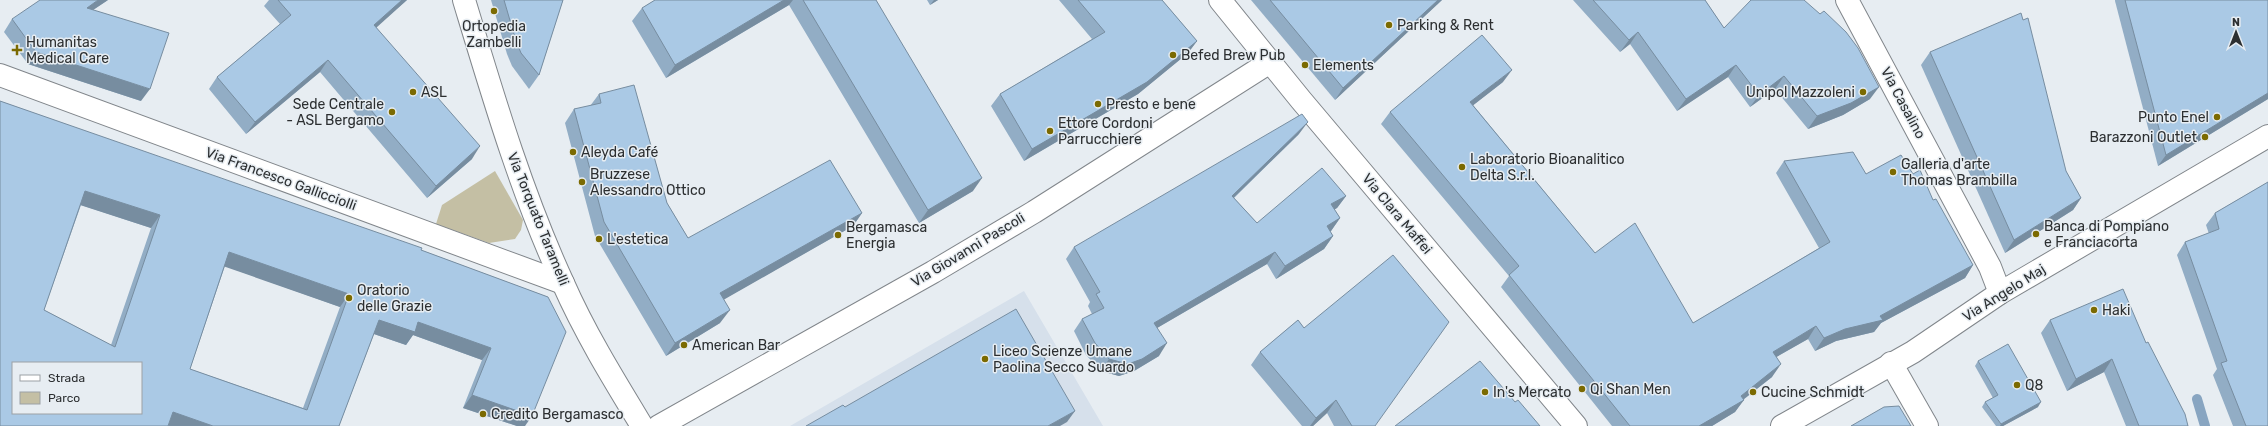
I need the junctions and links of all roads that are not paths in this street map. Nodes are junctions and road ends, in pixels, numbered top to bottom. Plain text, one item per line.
1 (464, 0) edge
2 (1220, 0) edge
3 (1847, 0) edge
4 (1270, 62) junction
5 (0, 75) edge
6 (2268, 136) edge
7 (563, 283) junction
8 (2000, 293) junction
9 (1891, 363) junction
10 (642, 426) edge
11 (660, 426) edge
12 (1576, 426) edge
13 (1782, 426) edge
14 (1927, 426) edge

1 - 7 street, Via Torquato Taramelli
2 - 4 street, Via Clara Maffei
3 - 8 street, Via Casalino
4 - 11 street, Via Giovanni Pascoli
4 - 12 street, Via Clara Maffei
5 - 7 street, Via Francesco Gallicciolli
6 - 8 street, Via Angelo Maj
7 - 10 street, Via Torquato Taramelli
8 - 9 street, Via Angelo Maj
9 - 13 street, Via Angelo Maj
9 - 14 street

